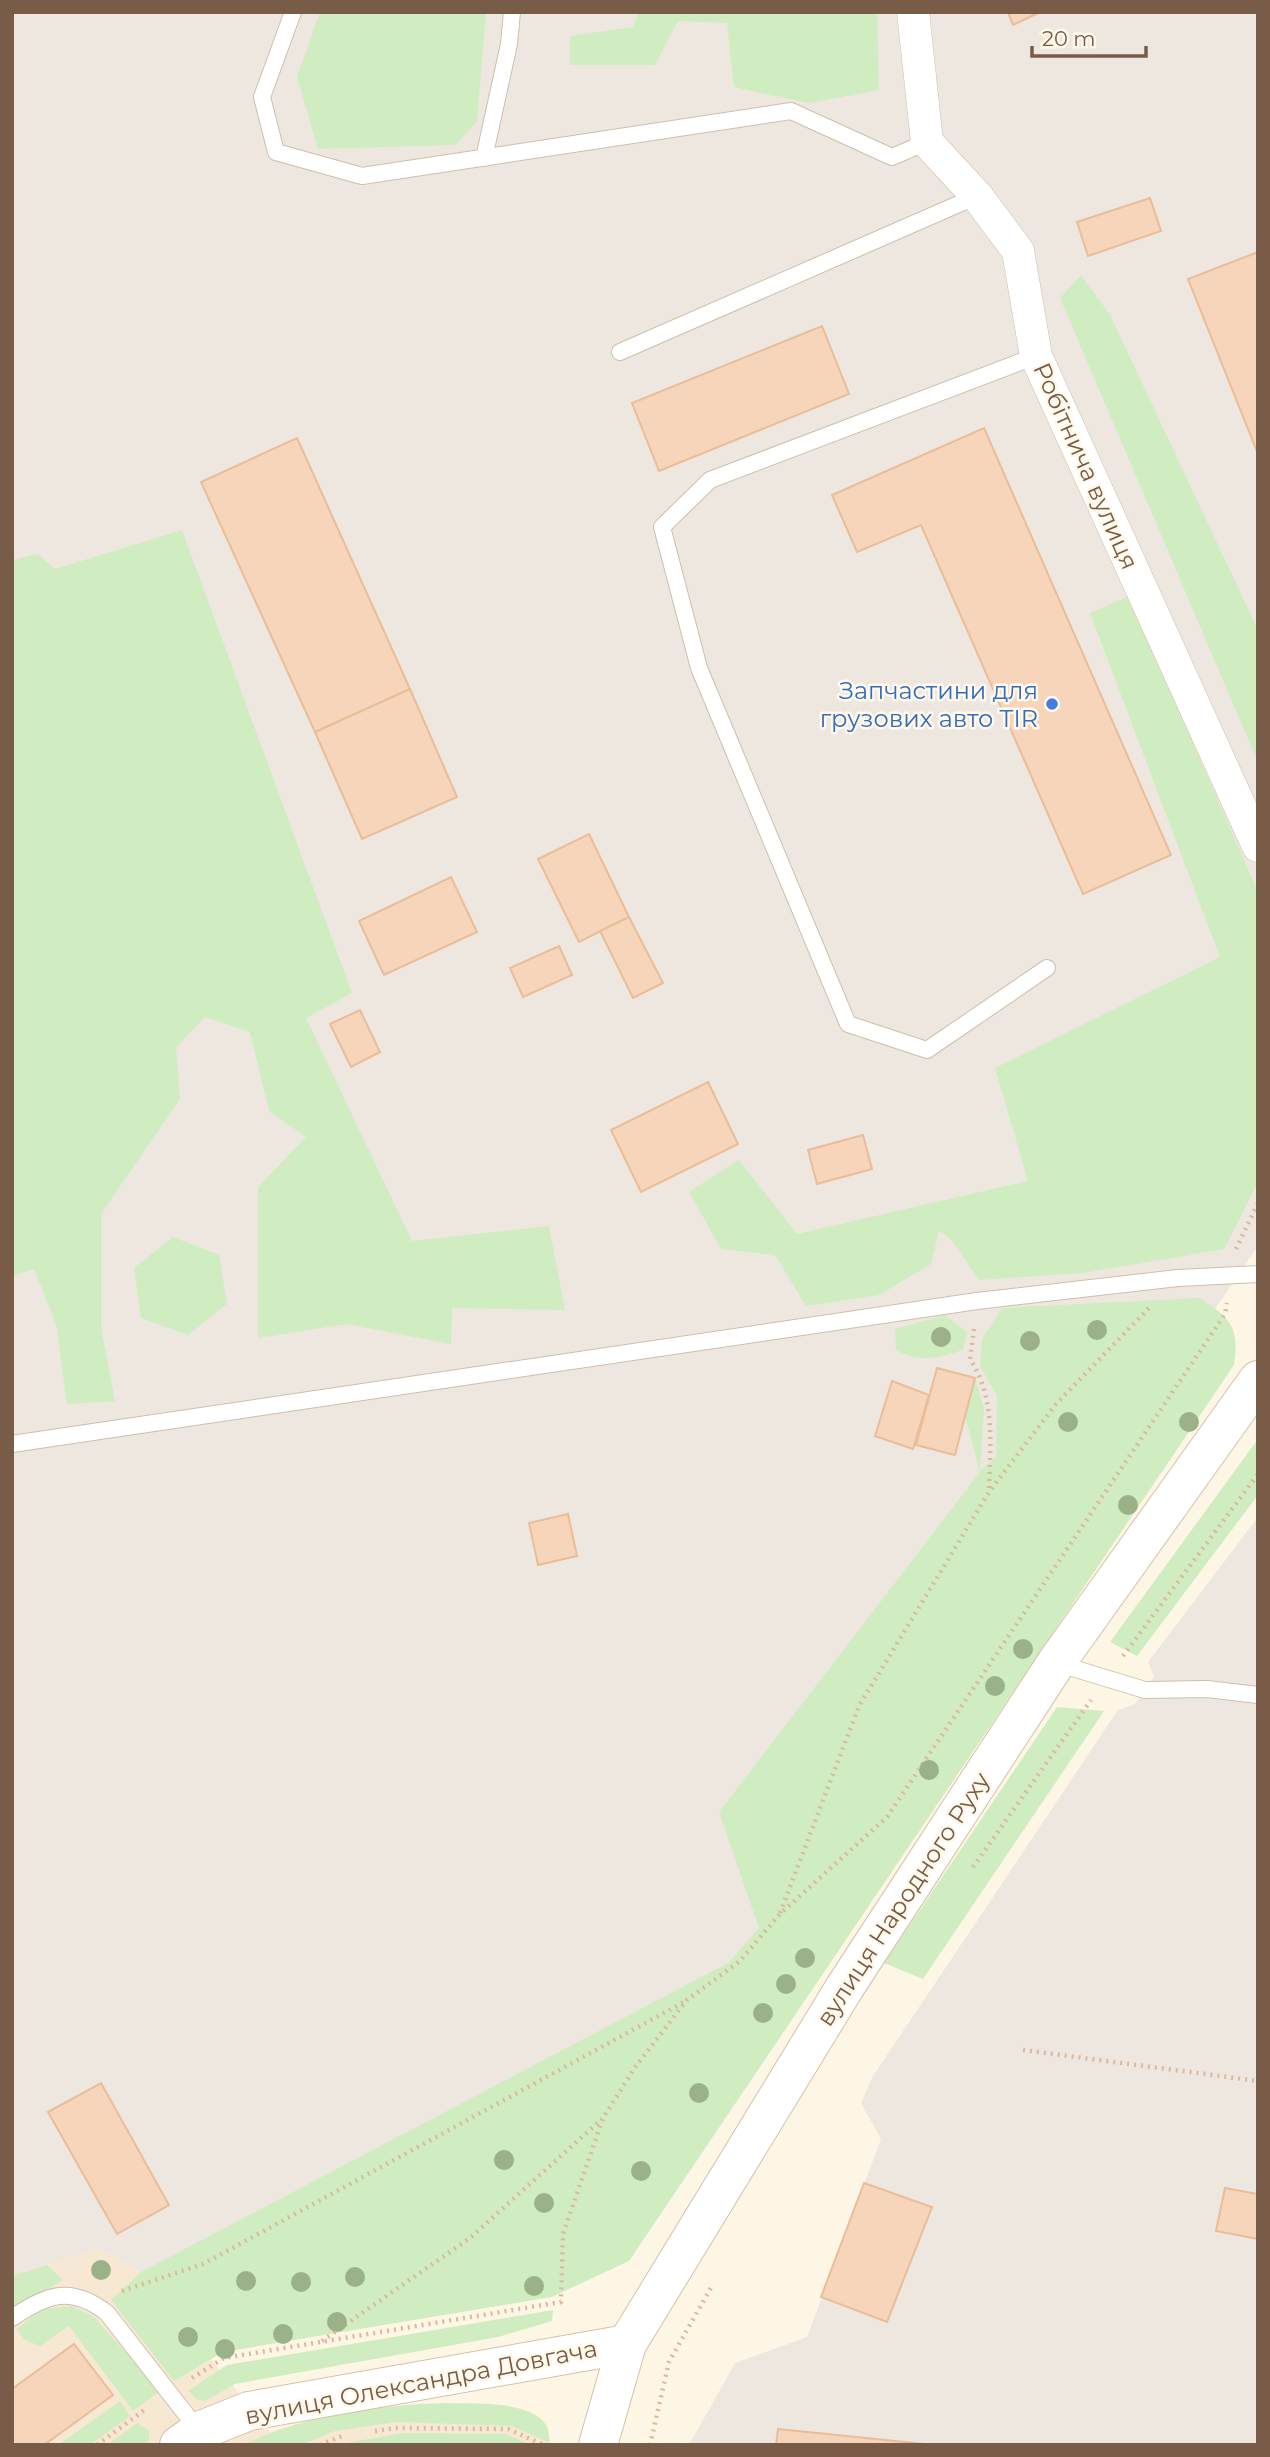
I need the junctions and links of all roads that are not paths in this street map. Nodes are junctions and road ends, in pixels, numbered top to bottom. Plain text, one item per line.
1 (293, 12) edge
2 (512, 12) edge
3 (913, 12) edge
4 (927, 142) junction
5 (484, 158) junction
6 (977, 196) junction
7 (620, 352) dead end
8 (1036, 356) junction
9 (1258, 846) edge
10 (1046, 968) dead end
11 (1258, 1274) edge
12 (1258, 1380) edge
13 (12, 1444) edge
14 (1056, 1663) junction
15 (1258, 1695) edge
16 (12, 2318) edge
17 (627, 2344) junction
18 (189, 2438) edge
19 (598, 2445) edge

1 - 5 lane
2 - 5 lane
3 - 4 street
4 - 5 lane
4 - 6 street, Робітнича вулиця
6 - 7 lane
6 - 8 street, Робітнича вулиця
8 - 9 street, Робітнича вулиця
8 - 10 lane
11 - 13 lane
12 - 14 street, вулиця Народного Руху
14 - 15 lane
14 - 17 street, вулиця Народного Руху
16 - 18 lane
17 - 18 street, вулиця Олександра Довгача
17 - 19 street, вулиця Народного Руху

